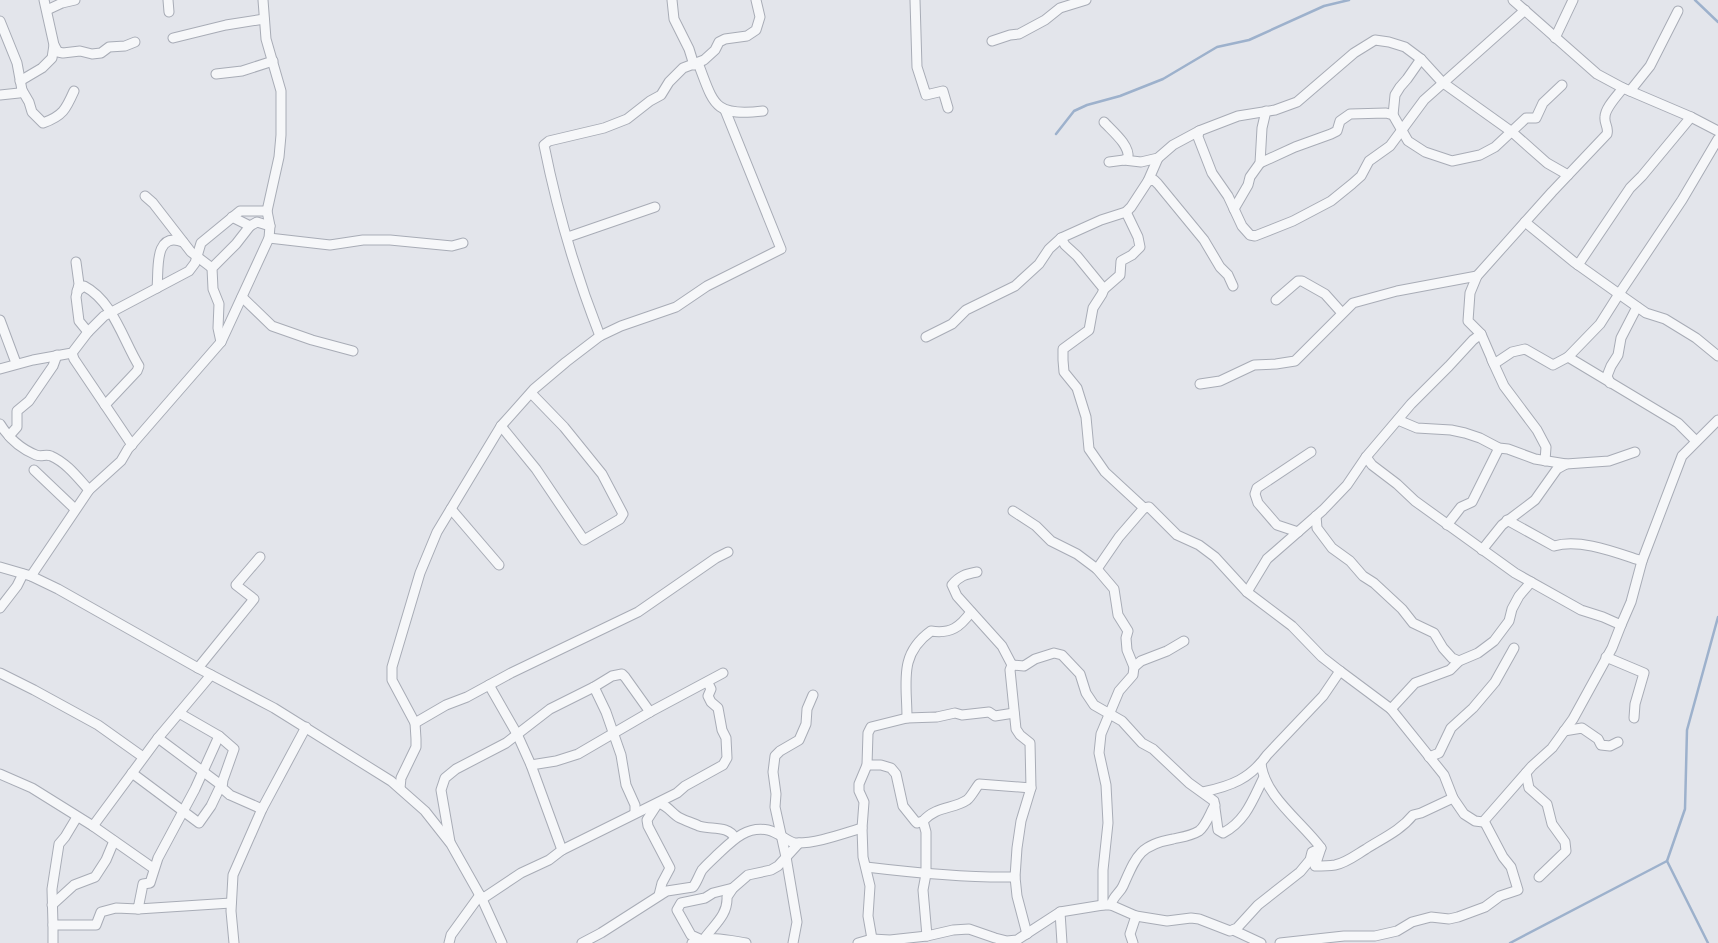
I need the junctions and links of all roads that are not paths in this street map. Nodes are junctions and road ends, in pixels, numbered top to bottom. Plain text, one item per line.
1 (44, 0) edge
2 (75, 0) edge
3 (168, 0) edge
4 (263, 0) edge
5 (672, 0) edge
6 (756, 0) edge
7 (915, 0) edge
8 (1086, 0) edge
9 (1513, 0) edge
10 (1573, 0) edge
11 (47, 10) junction
12 (1525, 10) junction
13 (1678, 11) dead end
14 (169, 12) dead end
15 (264, 19) junction
16 (0, 20) edge
17 (173, 38) dead end
18 (1555, 38) junction
19 (992, 40) dead end
20 (134, 42) dead end
21 (54, 45) junction
22 (1421, 59) junction
23 (273, 61) junction
24 (696, 64) junction
25 (216, 74) dead end
26 (1442, 82) junction
27 (1562, 84) dead end
28 (21, 85) junction
29 (1627, 90) junction
30 (74, 91) dead end
31 (0, 95) edge
32 (948, 108) dead end
33 (725, 110) junction
34 (763, 111) dead end
35 (1266, 111) junction
36 (1392, 115) junction
37 (1691, 117) junction
38 (1104, 122) dead end
39 (1199, 130) junction
40 (1400, 130) junction
41 (1718, 131) edge
42 (1512, 132) junction
43 (1718, 139) edge
44 (1158, 158) junction
45 (1124, 160) junction
46 (1108, 162) dead end
47 (1260, 163) junction
48 (1568, 175) junction
49 (1148, 181) junction
50 (145, 196) dead end
51 (655, 207) dead end
52 (1234, 209) junction
53 (267, 211) junction
54 (1126, 212) junction
55 (232, 218) junction
56 (1525, 222) junction
57 (250, 226) junction
58 (270, 226) junction
59 (568, 237) junction
60 (269, 238) junction
61 (1061, 238) junction
62 (183, 242) junction
63 (463, 243) dead end
64 (194, 253) junction
65 (76, 262) dead end
66 (1578, 265) junction
67 (212, 268) junction
68 (1477, 276) junction
69 (1233, 286) dead end
70 (157, 288) junction
71 (1104, 289) junction
72 (77, 291) junction
73 (1619, 294) junction
74 (242, 297) junction
75 (1276, 300) dead end
76 (1638, 307) junction
77 (110, 312) junction
78 (1342, 313) junction
79 (0, 320) edge
80 (88, 332) junction
81 (1482, 334) junction
82 (600, 336) junction
83 (926, 337) dead end
84 (221, 342) junction
85 (352, 351) dead end
86 (72, 353) junction
87 (57, 355) junction
88 (1718, 356) edge
89 (1568, 357) junction
90 (16, 364) junction
91 (1494, 364) junction
92 (0, 369) edge
93 (1610, 383) junction
94 (1200, 384) dead end
95 (531, 393) junction
96 (104, 405) junction
97 (1398, 420) junction
98 (1718, 420) edge
99 (0, 424) edge
100 (500, 426) junction
101 (8, 436) junction
102 (1696, 442) junction
103 (132, 445) junction
104 (1500, 448) junction
105 (1311, 452) dead end
106 (1635, 452) dead end
107 (1366, 457) junction
108 (1545, 461) junction
109 (1566, 464) junction
110 (34, 470) dead end
111 (89, 490) junction
112 (1144, 508) junction
113 (74, 509) junction
114 (452, 509) junction
115 (1013, 511) dead end
116 (1316, 516) junction
117 (1507, 520) junction
118 (1447, 525) junction
119 (1298, 532) junction
120 (1482, 550) junction
121 (728, 552) dead end
122 (260, 556) dead end
123 (1642, 561) junction
124 (499, 565) dead end
125 (0, 567) edge
126 (1097, 570) junction
127 (977, 572) dead end
128 (27, 575) junction
129 (1531, 582) junction
130 (1247, 592) junction
131 (0, 608) edge
132 (971, 612) junction
133 (1621, 625) junction
134 (1184, 641) dead end
135 (1514, 648) dead end
136 (1606, 657) junction
137 (1459, 661) junction
138 (1012, 665) junction
139 (1134, 667) junction
140 (198, 668) junction
141 (1340, 671) junction
142 (723, 673) dead end
143 (0, 674) edge
144 (211, 675) junction
145 (708, 683) junction
146 (489, 685) junction
147 (594, 687) junction
148 (813, 695) dead end
149 (1391, 708) junction
150 (650, 712) junction
151 (179, 713) junction
152 (1014, 713) junction
153 (1109, 713) junction
154 (907, 718) junction
155 (1634, 718) dead end
156 (1122, 721) junction
157 (415, 723) junction
158 (1105, 725) junction
159 (306, 727) junction
160 (1564, 731) junction
161 (517, 734) junction
162 (613, 734) junction
163 (219, 736) junction
164 (158, 738) junction
165 (1618, 742) dead end
166 (144, 757) junction
167 (1428, 757) junction
168 (1261, 763) junction
169 (531, 765) junction
170 (867, 765) junction
171 (203, 771) junction
172 (132, 773) junction
173 (0, 774) edge
174 (1526, 774) junction
175 (1264, 778) junction
176 (221, 785) junction
177 (400, 788) junction
178 (1031, 788) junction
179 (1203, 792) junction
180 (1272, 792) junction
181 (1254, 797) junction
182 (1453, 798) junction
183 (658, 803) junction
184 (1215, 805) junction
185 (262, 809) junction
186 (184, 811) junction
187 (635, 813) junction
188 (77, 817) junction
189 (923, 821) junction
190 (1484, 821) junction
191 (93, 826) junction
192 (862, 828) junction
193 (781, 835) junction
194 (735, 838) junction
195 (114, 841) junction
196 (799, 843) junction
197 (451, 844) junction
198 (1321, 848) junction
199 (562, 850) junction
200 (786, 857) junction
201 (866, 867) junction
202 (153, 868) junction
203 (926, 874) junction
204 (1015, 876) junction
205 (1538, 877) dead end
206 (733, 888) junction
207 (690, 889) junction
208 (713, 893) junction
209 (659, 895) junction
210 (481, 897) junction
211 (232, 903) junction
212 (52, 905) junction
213 (1107, 905) junction
214 (138, 909) junction
215 (1060, 912) junction
216 (1136, 916) junction
217 (53, 925) junction
218 (1234, 930) junction
219 (1027, 934) junction
220 (926, 936) junction
221 (699, 940) edge
222 (872, 940) junction
223 (53, 943) edge
224 (234, 943) edge
225 (449, 943) edge
226 (502, 943) edge
227 (582, 943) edge
228 (746, 943) edge
229 (793, 943) edge
230 (858, 943) edge
231 (1062, 943) edge
232 (1133, 943) edge
233 (1261, 943) edge
234 (1280, 943) edge

1 - 11 street
2 - 11 street
3 - 14 street
4 - 15 street
5 - 24 street
6 - 24 street
7 - 32 street
8 - 19 street
9 - 12 street
10 - 18 street
11 - 21 street
12 - 18 street
12 - 26 street
13 - 29 street
15 - 17 street
15 - 23 street
16 - 28 street
18 - 29 street
20 - 21 street
21 - 28 street
22 - 26 street
22 - 35 street
22 - 36 street
23 - 25 street
23 - 53 street
24 - 33 street
24 - 59 street
26 - 40 street
26 - 42 street
27 - 42 street
28 - 30 street
28 - 31 street
29 - 37 street
29 - 48 street
33 - 34 street
33 - 82 street
35 - 39 street
35 - 47 street
36 - 40 street
36 - 47 street
37 - 41 street
37 - 66 street
38 - 45 street
39 - 44 street
39 - 52 street
40 - 42 street
40 - 52 street
42 - 48 street
43 - 73 street
44 - 45 street
44 - 49 street
45 - 46 street
47 - 52 street
48 - 56 street
49 - 54 street
49 - 69 street
50 - 62 street
51 - 59 street
53 - 55 street
53 - 58 street
54 - 61 street
54 - 71 street
55 - 57 street
55 - 64 street
56 - 66 street
56 - 68 street
57 - 58 street
57 - 67 street
58 - 60 street
59 - 82 street
60 - 63 street
60 - 74 street
61 - 71 street
61 - 83 street
62 - 64 street
62 - 70 street
64 - 67 street
64 - 70 street
65 - 72 street
66 - 73 street
67 - 84 street
68 - 78 street
68 - 81 street
70 - 77 street
71 - 112 street
72 - 77 street
72 - 80 street
73 - 76 street
73 - 89 street
74 - 84 street
74 - 85 street
75 - 78 street
76 - 88 street
76 - 93 street
77 - 80 street
77 - 96 street
78 - 94 street
79 - 90 street
80 - 86 street
81 - 91 street
81 - 97 street
82 - 95 street
84 - 103 street
86 - 87 street
86 - 96 street
87 - 90 street
87 - 101 street
89 - 91 street
89 - 93 street
90 - 92 street
91 - 108 street
93 - 102 street
95 - 100 street
95 - 100 street
96 - 103 street
97 - 104 street
97 - 107 street
98 - 102 street
99 - 101 street
100 - 114 street
101 - 111 street
102 - 123 street
103 - 111 street
104 - 108 street
104 - 118 street
105 - 119 street
106 - 109 street
107 - 116 street
107 - 118 street
108 - 109 street
109 - 117 street
110 - 113 street
111 - 113 street
112 - 126 street
112 - 130 street
113 - 128 street
114 - 124 street
114 - 157 street
115 - 126 street
116 - 119 street
116 - 137 street
117 - 120 street
117 - 123 street
118 - 120 street
119 - 130 street
120 - 129 street
121 - 146 street
122 - 140 street
123 - 133 street
125 - 128 street
126 - 139 street
127 - 132 street
128 - 131 street
128 - 140 street
129 - 133 street
129 - 137 street
130 - 141 street
132 - 138 street
132 - 154 street
133 - 136 street
134 - 139 street
135 - 167 street
136 - 155 street
136 - 160 street
137 - 149 street
138 - 152 street
138 - 153 street
139 - 153 street
140 - 144 street
141 - 149 street
141 - 168 street
142 - 145 street
143 - 166 street
144 - 151 street
144 - 159 street
145 - 150 street
145 - 183 street
146 - 157 street
146 - 161 street
147 - 150 street
147 - 161 street
147 - 162 street
148 - 193 street
149 - 167 street
150 - 162 street
151 - 163 street
151 - 164 street
152 - 154 street
152 - 178 street
153 - 156 street
153 - 158 street
154 - 170 street
156 - 158 street
156 - 179 street
157 - 177 street
158 - 213 street
159 - 177 street
159 - 185 street
160 - 165 street
160 - 174 street
161 - 169 street
161 - 197 street
162 - 169 street
162 - 187 street
163 - 171 street
163 - 176 street
164 - 166 street
164 - 171 street
166 - 172 street
167 - 182 street
168 - 175 street
168 - 179 street
169 - 199 street
170 - 189 street
170 - 192 street
171 - 176 street
171 - 186 street
172 - 186 street
172 - 191 street
173 - 188 street
174 - 190 street
174 - 205 street
175 - 180 street
175 - 181 street
176 - 185 street
176 - 186 street
177 - 197 street
178 - 189 street
178 - 204 street
179 - 184 street
180 - 181 street
180 - 198 street
181 - 184 street
182 - 190 street
182 - 198 street
183 - 187 street
183 - 194 street
183 - 209 street
184 - 213 street
185 - 211 street
186 - 202 street
187 - 199 street
188 - 191 street
188 - 212 street
189 - 203 street
190 - 234 street
191 - 195 street
192 - 196 street
192 - 201 street
193 - 194 street
193 - 196 street
193 - 200 street
194 - 207 street
195 - 202 street
195 - 212 street
196 - 200 street
197 - 210 street
198 - 218 street
199 - 210 street
200 - 206 street
200 - 229 street
201 - 203 street
201 - 222 street
202 - 214 street
203 - 204 street
203 - 220 street
204 - 219 street
206 - 208 street
206 - 221 street
207 - 208 street
207 - 209 street
208 - 221 street
209 - 227 street
210 - 225 street
210 - 226 street
211 - 214 street
211 - 224 street
212 - 217 street
213 - 215 street
213 - 216 street
214 - 217 street
215 - 219 street
215 - 231 street
216 - 218 street
216 - 232 street
217 - 223 street
218 - 233 street
219 - 220 street
220 - 222 street
221 - 228 street
222 - 230 street

